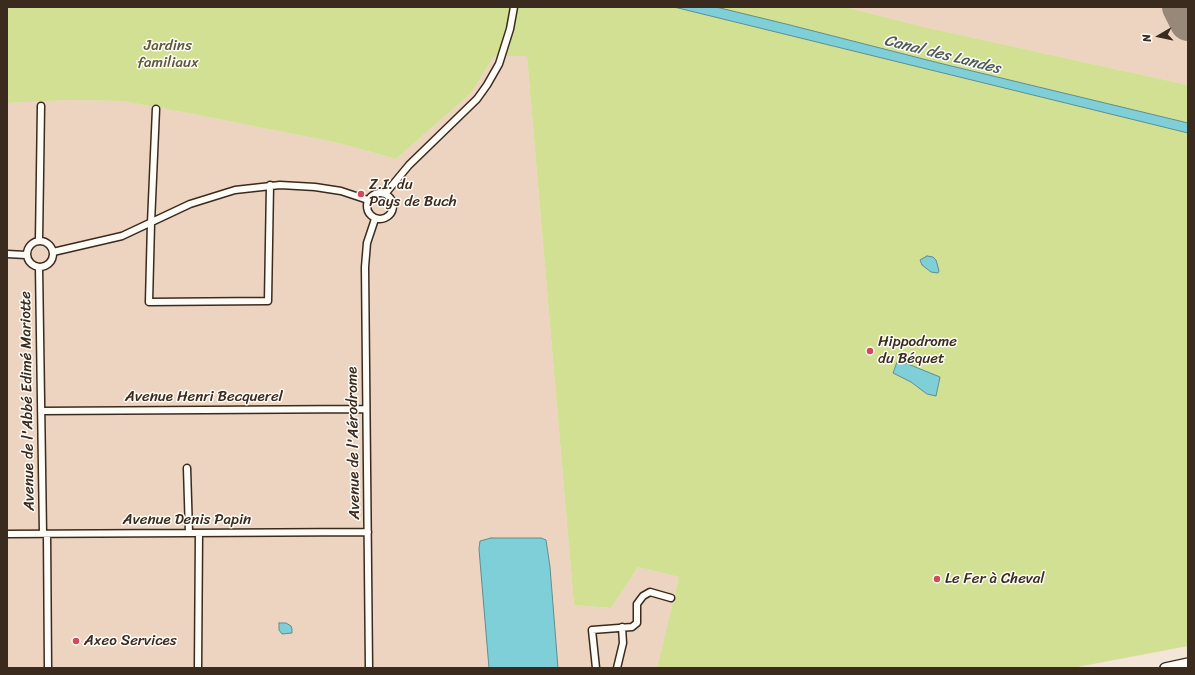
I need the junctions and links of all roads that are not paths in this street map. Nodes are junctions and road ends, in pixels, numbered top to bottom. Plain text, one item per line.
1 (514, 7) edge
2 (41, 106) dead end
3 (156, 109) dead end
4 (270, 185) junction
5 (385, 194) junction
6 (368, 200) junction
7 (375, 218) junction
8 (150, 223) junction
9 (39, 240) junction
10 (53, 252) junction
11 (7, 254) edge
12 (26, 255) junction
13 (40, 267) junction
14 (366, 409) junction
15 (41, 411) junction
16 (187, 468) dead end
17 (368, 532) junction
18 (188, 533) junction
19 (198, 533) junction
20 (7, 534) edge
21 (45, 534) junction
22 (671, 598) dead end
23 (622, 627) junction
24 (1188, 663) edge
25 (48, 668) edge
26 (198, 668) edge
27 (370, 668) edge
28 (596, 668) edge
29 (617, 668) edge
30 (1165, 668) edge

1 - 5 street
2 - 9 street
3 - 8 street
4 - 6 street
4 - 8 street
4 - 8 street
5 - 6 street
5 - 7 street
6 - 7 street
7 - 14 street, Avenue de l'Aérodrome
8 - 10 street
9 - 10 street
9 - 12 street
10 - 13 street
11 - 12 street
12 - 13 street
13 - 15 street, Avenue de l'Abbé Edimé Mariotte
14 - 15 street, Avenue Henri Becquerel
14 - 17 street, Avenue de l'Aérodrome
15 - 21 street, Avenue de l'Abbé Edimé Mariotte
16 - 18 street
17 - 19 street, Avenue Denis Papin
17 - 27 street, Avenue de l'Aérodrome
18 - 19 street, Avenue Denis Papin
18 - 21 street, Avenue Denis Papin
19 - 26 street
20 - 21 street, Avenue Denis Papin
21 - 25 street, Avenue de l'Abbé Edimé Mariotte
22 - 23 street
23 - 28 street
23 - 29 street
24 - 30 main road

